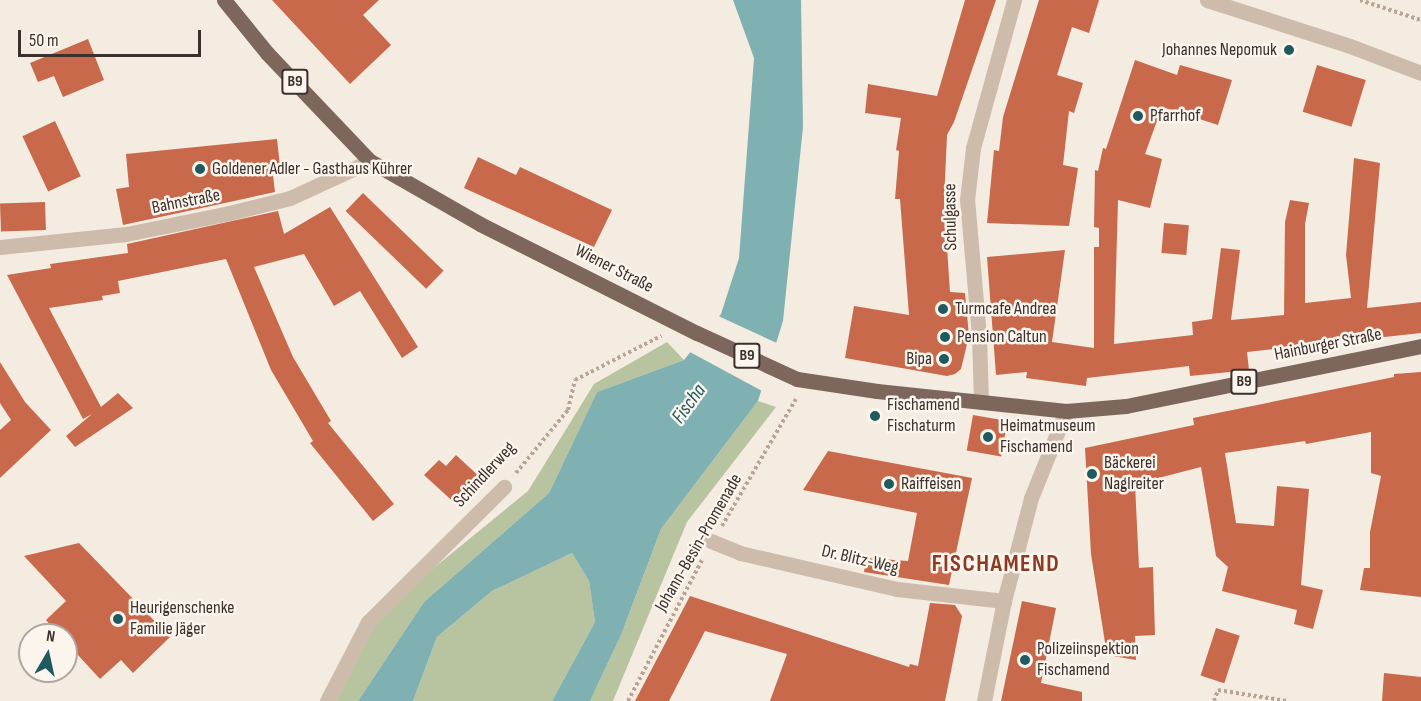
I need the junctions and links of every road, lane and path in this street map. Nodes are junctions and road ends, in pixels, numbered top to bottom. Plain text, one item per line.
1 (224, 0) edge
2 (1014, 0) edge
3 (1207, 0) edge
4 (1360, 0) edge
5 (1421, 20) edge
6 (1421, 73) edge
7 (370, 161) junction
8 (0, 247) edge
9 (682, 325) junction
10 (1421, 346) edge
11 (796, 399) dead end
12 (981, 402) junction
13 (1066, 411) junction
14 (504, 487) joint
15 (711, 542) junction
16 (1004, 601) junction
17 (327, 701) edge
18 (628, 701) edge
19 (984, 701) edge
20 (1214, 701) edge
21 (1287, 701) edge

1 - 7 main road, Wiener Straße / B9
2 - 12 street, Schulgasse
3 - 6 street
4 - 5 path
7 - 8 street, Bahnstraße
7 - 9 main road, Wiener Straße / B9
9 - 12 main road, Wiener Straße / B9
9 - 14 path, Schindlerweg
10 - 13 main road, Hainburger Straße / B9
11 - 15 path, Johann-Besin-Promenade
12 - 13 main road, Wiener Straße / B9
13 - 16 street
14 - 17 street, Schindlerweg
15 - 16 street, Dr. Blitz-Weg
15 - 18 path, Johann-Besin-Promenade
16 - 19 street
20 - 21 path

